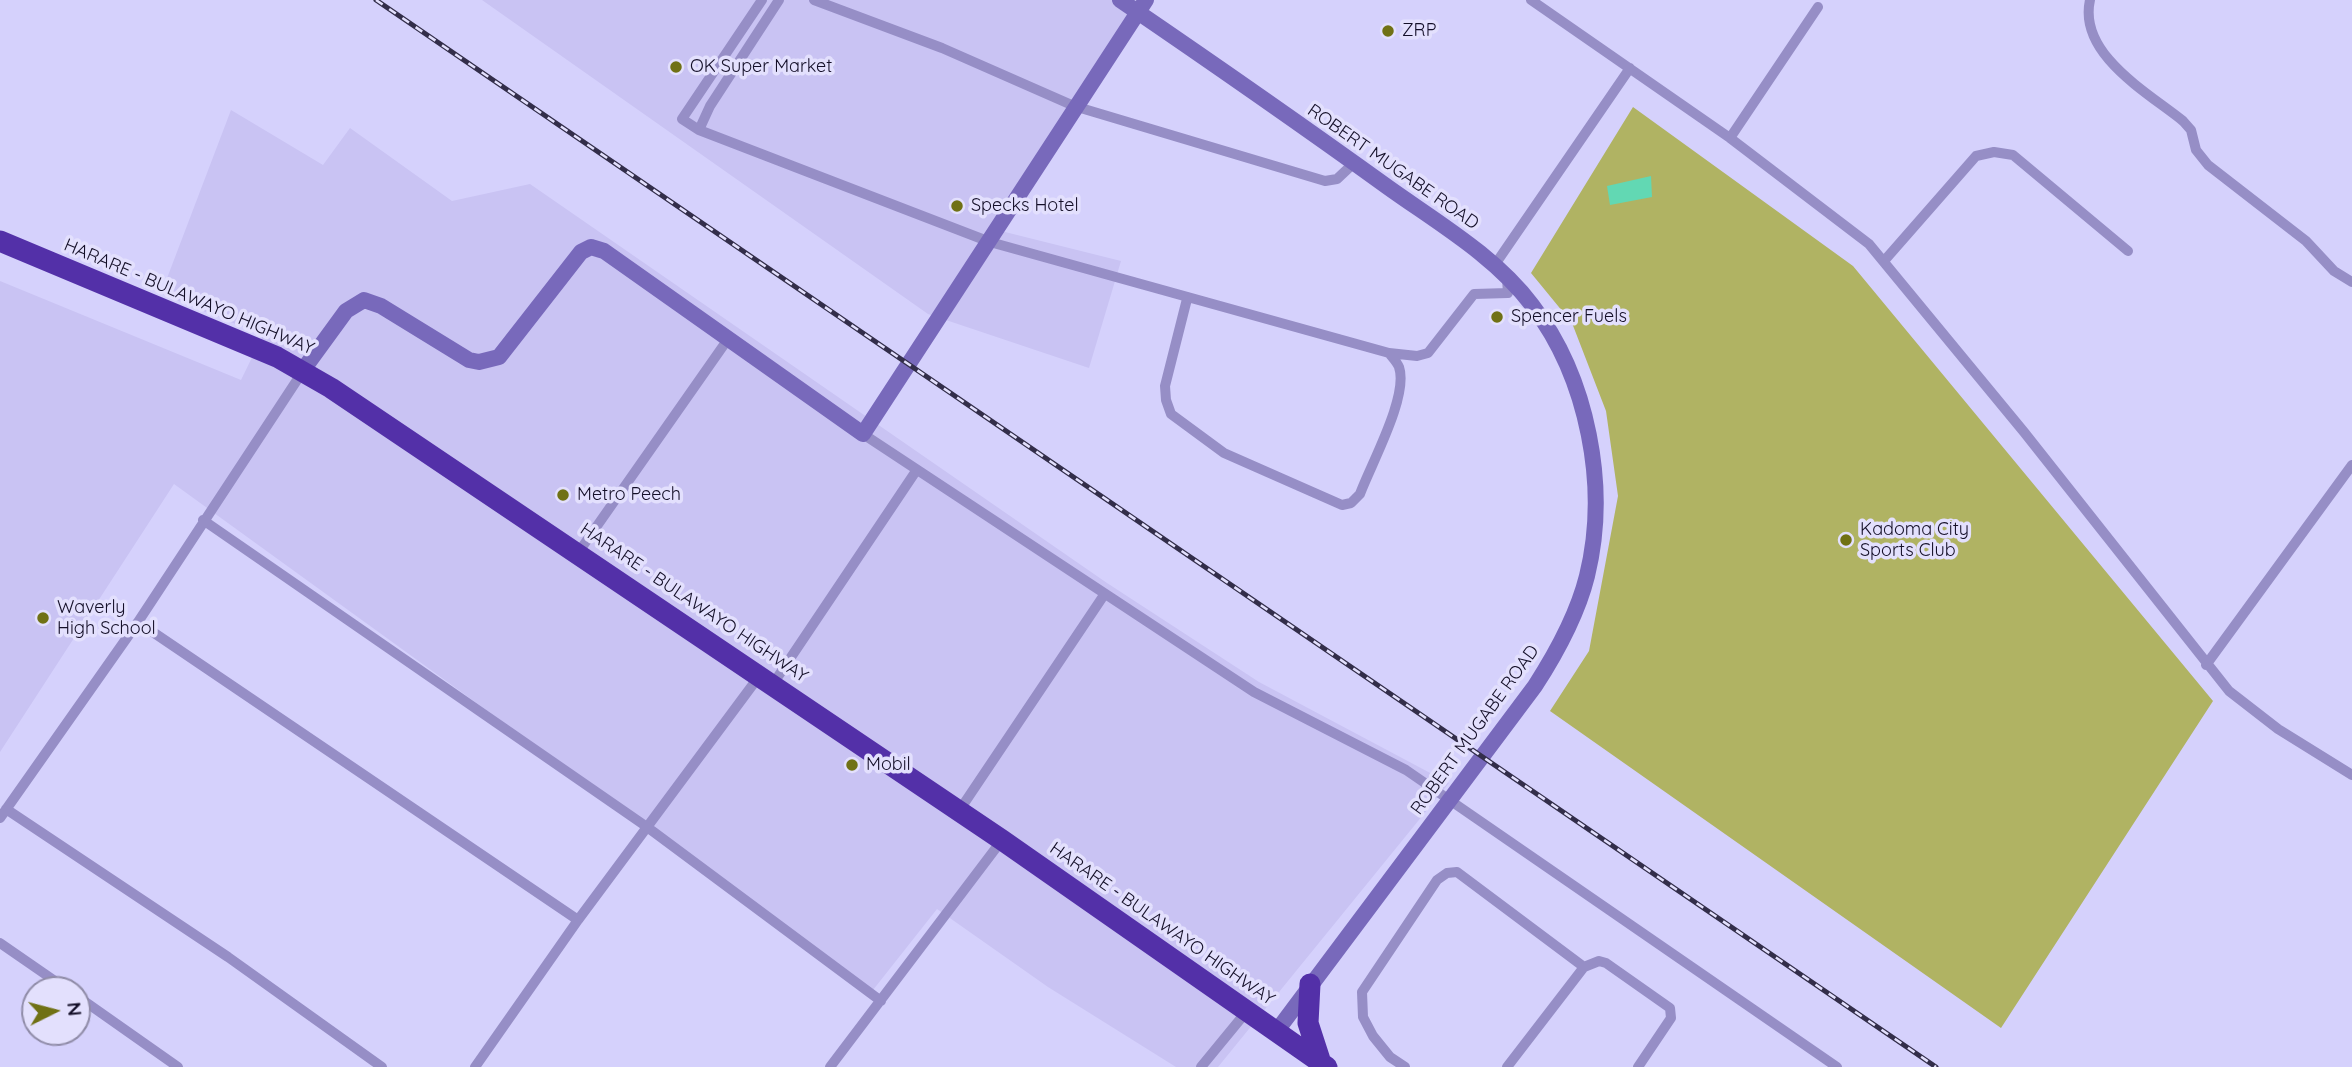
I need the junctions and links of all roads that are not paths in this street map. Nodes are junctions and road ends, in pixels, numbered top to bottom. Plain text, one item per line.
1 (762, 0) edge
2 (779, 0) edge
3 (814, 0) edge
4 (1120, 0) edge
5 (1531, 0) edge
6 (2090, 0) edge
7 (1142, 6) edge
8 (1818, 7) dead end
9 (1630, 68) junction
10 (1074, 106) junction
11 (699, 130) junction
12 (1730, 138) junction
13 (1354, 163) junction
14 (0, 241) edge
15 (990, 242) junction
16 (2129, 251) dead end
17 (1884, 261) junction
18 (1493, 266) junction
19 (1507, 279) junction
20 (2352, 282) edge
21 (1187, 299) junction
22 (728, 339) junction
23 (1389, 353) junction
24 (303, 370) junction
25 (863, 434) junction
26 (2352, 465) edge
27 (916, 471) junction
28 (203, 520) junction
29 (578, 553) junction
30 (1104, 595) junction
31 (138, 622) junction
32 (2206, 665) junction
33 (767, 680) junction
34 (2352, 775) edge
35 (1447, 801) junction
36 (959, 811) junction
37 (3, 814) edge
38 (647, 827) junction
39 (1002, 840) junction
40 (578, 920) junction
41 (0, 943) edge
42 (1584, 967) junction
43 (48, 976) edge
44 (1310, 984) junction
45 (881, 1001) junction
46 (91, 1006) edge
47 (1247, 1011) junction
48 (1276, 1032) junction
49 (1324, 1065) edge
50 (178, 1067) edge
51 (382, 1067) edge
52 (475, 1067) edge
53 (830, 1067) edge
54 (1200, 1067) edge
55 (1405, 1067) edge
56 (1507, 1067) edge
57 (1639, 1067) edge
58 (1837, 1067) edge

1 - 11 street
2 - 11 street
3 - 10 street
4 - 7 street, ROBERT MUGABE ROAD
5 - 9 street
6 - 20 street
7 - 10 street
7 - 13 street, ROBERT MUGABE ROAD
8 - 12 street
9 - 12 street
9 - 18 street
10 - 13 street
10 - 15 street
11 - 15 street
12 - 17 street
13 - 18 street, ROBERT MUGABE ROAD
14 - 24 highway, HARARE - BULAWAYO HIGHWAY
15 - 21 street
15 - 25 street
16 - 17 street
17 - 32 street
18 - 19 street, ROBERT MUGABE ROAD
19 - 23 street
19 - 35 street, ROBERT MUGABE ROAD
21 - 23 street
21 - 23 street
22 - 24 street
22 - 25 street
22 - 29 street
24 - 28 street
24 - 29 highway, HARARE - BULAWAYO HIGHWAY
25 - 27 street
26 - 32 street
27 - 30 street
27 - 33 street
28 - 31 street
28 - 38 street
29 - 33 highway, HARARE - BULAWAYO HIGHWAY
30 - 35 street
30 - 36 street
31 - 37 street
31 - 40 street
32 - 34 street
33 - 36 highway, HARARE - BULAWAYO HIGHWAY
33 - 38 street
35 - 44 street, ROBERT MUGABE ROAD
35 - 58 street
36 - 39 highway, HARARE - BULAWAYO HIGHWAY
37 - 51 street
38 - 40 street
38 - 45 street
39 - 45 street
39 - 47 highway, HARARE - BULAWAYO HIGHWAY
40 - 52 street
41 - 43 street
42 - 55 street
42 - 56 street
42 - 57 street
44 - 48 street, ROBERT MUGABE ROAD
44 - 49 highway
45 - 53 street
46 - 50 street
47 - 48 highway, HARARE - BULAWAYO HIGHWAY
47 - 54 street
48 - 49 highway, HARARE - BULAWAYO HIGHWAY

